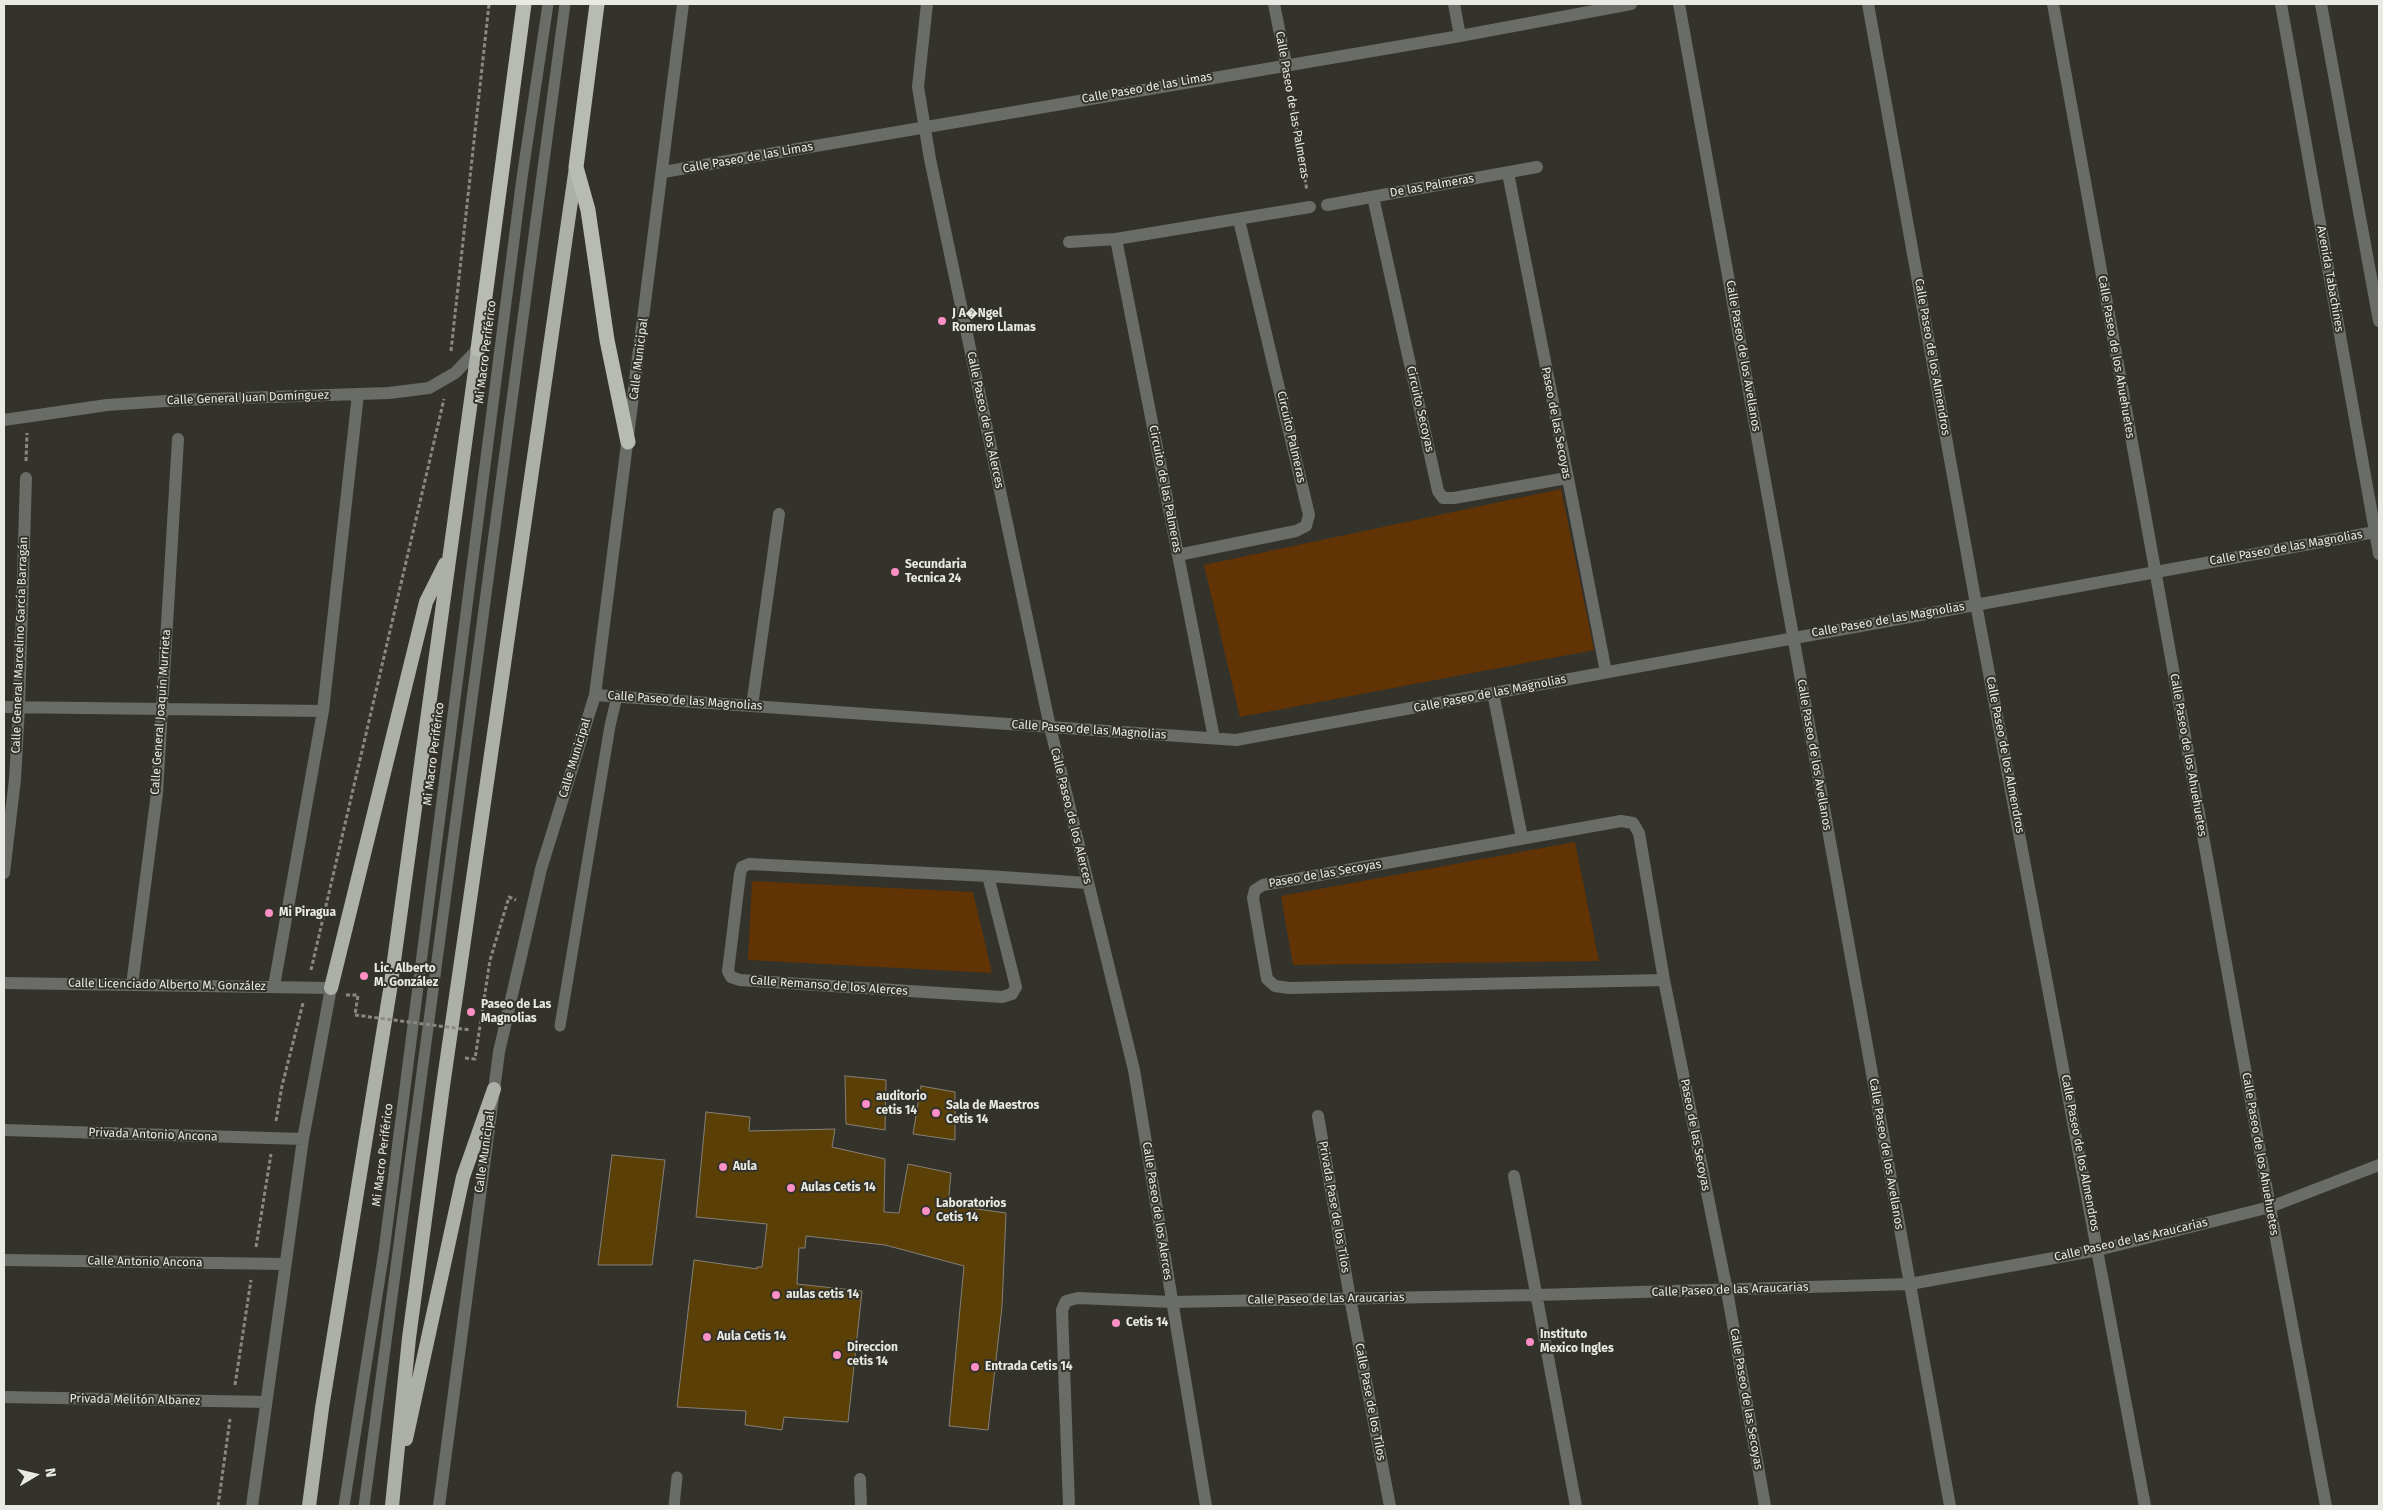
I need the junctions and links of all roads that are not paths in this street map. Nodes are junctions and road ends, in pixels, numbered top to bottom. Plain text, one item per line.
1 (524, 4) edge
2 (548, 4) edge
3 (566, 4) edge
4 (597, 4) edge
5 (683, 4) edge
6 (927, 4) edge
7 (1274, 4) edge
8 (1454, 4) edge
9 (1630, 4) edge
10 (1679, 4) edge
11 (1868, 4) edge
12 (2052, 4) edge
13 (2281, 4) edge
14 (2322, 4) edge
15 (1460, 36) junction
16 (1286, 64) junction
17 (925, 128) junction
18 (576, 167) junction
19 (1537, 168) dead end
20 (663, 172) junction
21 (1508, 173) junction
22 (1373, 197) junction
23 (1327, 205) dead end
24 (1310, 207) road end
25 (1239, 220) junction
26 (1116, 240) junction
27 (1069, 242) dead end
28 (2379, 321) edge
29 (478, 349) junction
30 (358, 394) junction
31 (4, 420) edge
32 (178, 439) dead end
33 (628, 442) junction
34 (26, 478) road end
35 (1567, 478) junction
36 (779, 514) dead end
37 (2375, 532) junction
38 (451, 552) junction
39 (2379, 554) edge
40 (1178, 555) junction
41 (2155, 572) junction
42 (1976, 604) junction
43 (1793, 638) junction
44 (1606, 672) junction
45 (1493, 693) junction
46 (595, 695) junction
47 (617, 696) junction
48 (752, 706) junction
49 (4, 707) edge
50 (19, 707) junction
51 (162, 709) junction
52 (324, 711) junction
53 (1050, 727) junction
54 (1214, 738) junction
55 (1522, 838) junction
56 (4, 873) edge
57 (988, 876) junction
58 (1087, 883) junction
59 (1664, 980) junction
60 (4, 983) edge
61 (132, 985) junction
62 (274, 986) junction
63 (331, 988) junction
64 (560, 1026) dead end
65 (494, 1089) junction
66 (1318, 1116) dead end
67 (4, 1130) edge
68 (303, 1139) junction
69 (2379, 1165) edge
70 (1514, 1176) dead end
71 (2270, 1207) junction
72 (2098, 1250) junction
73 (4, 1260) edge
74 (285, 1264) junction
75 (1910, 1284) junction
76 (1727, 1291) junction
77 (1536, 1295) junction
78 (1350, 1298) junction
79 (1172, 1302) junction
80 (4, 1397) edge
81 (266, 1402) junction
82 (677, 1478) dead end
83 (860, 1480) dead end
84 (252, 1506) edge
85 (309, 1506) edge
86 (344, 1506) edge
87 (364, 1506) edge
88 (394, 1506) edge
89 (439, 1506) edge
90 (674, 1506) edge
91 (861, 1506) edge
92 (1069, 1506) edge
93 (1206, 1506) edge
94 (1390, 1506) edge
95 (1576, 1506) edge
96 (1765, 1506) edge
97 (1950, 1506) edge
98 (2145, 1506) edge
99 (2326, 1506) edge

1 - 29 highway
2 - 86 lane, Mi Macro Periférico
3 - 87 lane
4 - 18 highway
5 - 20 street, Calle Municipal
6 - 17 street, Calle Paseo de los Alerces
7 - 16 street, Calle Paseo de las Palmeras
8 - 15 street
9 - 15 street, Calle Paseo de las Limas
10 - 43 street, Calle Paseo de los Avellanos
11 - 42 street, Calle Paseo de los Almendros
12 - 41 street, Calle Paseo de los Ahuehuetes
13 - 37 street, Avenida Tabachines
14 - 28 street
15 - 16 street, Calle Paseo de las Limas
16 - 17 street, Calle Paseo de las Limas
17 - 20 street, Calle Paseo de las Limas
17 - 53 street, Calle Paseo de los Alerces
18 - 33 highway
18 - 88 highway
19 - 21 street, De las Palmeras
20 - 33 street, Calle Municipal
21 - 22 street, De las Palmeras
21 - 35 street, Paseo de las Secoyas
22 - 23 street, De las Palmeras
22 - 35 street, Circuito Secoyas
24 - 25 street
25 - 26 street
25 - 40 street, Circuito Palmeras
26 - 27 street
26 - 40 street, Circuito de las Palmeras
29 - 30 street, Calle General Juan Domínguez
29 - 38 highway
30 - 31 street, Calle General Juan Domínguez
30 - 52 street
32 - 51 street, Calle General Joaquín Murrieta
33 - 46 street, Calle Municipal
34 - 50 street, Calle General Marcelino García Barragán
35 - 44 street, Paseo de las Secoyas
36 - 48 street
37 - 39 street, Avenida Tabachines
37 - 41 street, Calle Paseo de las Magnolias
38 - 63 highway
38 - 85 highway
40 - 54 street, Circuito de las Palmeras
41 - 42 street, Calle Paseo de las Magnolias
41 - 71 street, Calle Paseo de los Ahuehuetes
42 - 43 street, Calle Paseo de las Magnolias
42 - 72 street, Calle Paseo de los Almendros
43 - 44 street, Calle Paseo de las Magnolias
43 - 75 street, Calle Paseo de los Avellanos
44 - 45 street, Calle Paseo de las Magnolias
45 - 54 street, Calle Paseo de las Magnolias
45 - 55 street
46 - 47 street, Calle Paseo de las Magnolias
46 - 65 street, Calle Municipal
47 - 48 street, Calle Paseo de las Magnolias
47 - 64 lane
48 - 53 street, Calle Paseo de las Magnolias
49 - 50 street
50 - 51 street
50 - 56 street, Calle General Marcelino García Barragán
51 - 52 street
51 - 61 street, Calle General Joaquín Murrieta
52 - 62 street
53 - 54 street, Calle Paseo de las Magnolias
53 - 58 street, Calle Paseo de los Alerces
55 - 59 street, Paseo de las Secoyas
55 - 59 street, Paseo de las Secoyas
57 - 57 street, Calle Remanso de los Alerces
57 - 58 street, Calle Remanso de los Alerces
58 - 79 street, Calle Paseo de los Alerces
59 - 76 street, Paseo de las Secoyas
60 - 61 street, Calle Licenciado Alberto M. González
61 - 62 street, Calle Licenciado Alberto M. González
62 - 63 street, Calle Licenciado Alberto M. González
63 - 68 street
65 - 88 highway
65 - 89 street, Calle Municipal
66 - 78 street, Privada Pase de los Tilos
67 - 68 street, Privada Antonio Ancona
68 - 74 street
69 - 71 street, Calle Paseo de las Araucarias
70 - 77 street
71 - 72 street, Calle Paseo de las Araucarias
71 - 99 street, Calle Paseo de los Ahuehuetes
72 - 75 street, Calle Paseo de las Araucarias
72 - 98 street, Calle Paseo de los Almendros
73 - 74 street, Calle Antonio Ancona
74 - 81 street
75 - 76 street, Calle Paseo de las Araucarias
75 - 97 street, Calle Paseo de los Avellanos
76 - 77 street, Calle Paseo de las Araucarias
76 - 96 street, Calle Paseo de las Secoyas
77 - 78 street, Calle Paseo de las Araucarias
77 - 95 street
78 - 79 street, Calle Paseo de las Araucarias
78 - 94 street, Calle Pase de los Tilos
79 - 92 street, Calle Paseo de las Araucarias
79 - 93 street, Calle Paseo de los Alerces
80 - 81 street, Privada Melitón Albanez
81 - 84 street
82 - 90 lane
83 - 91 street

